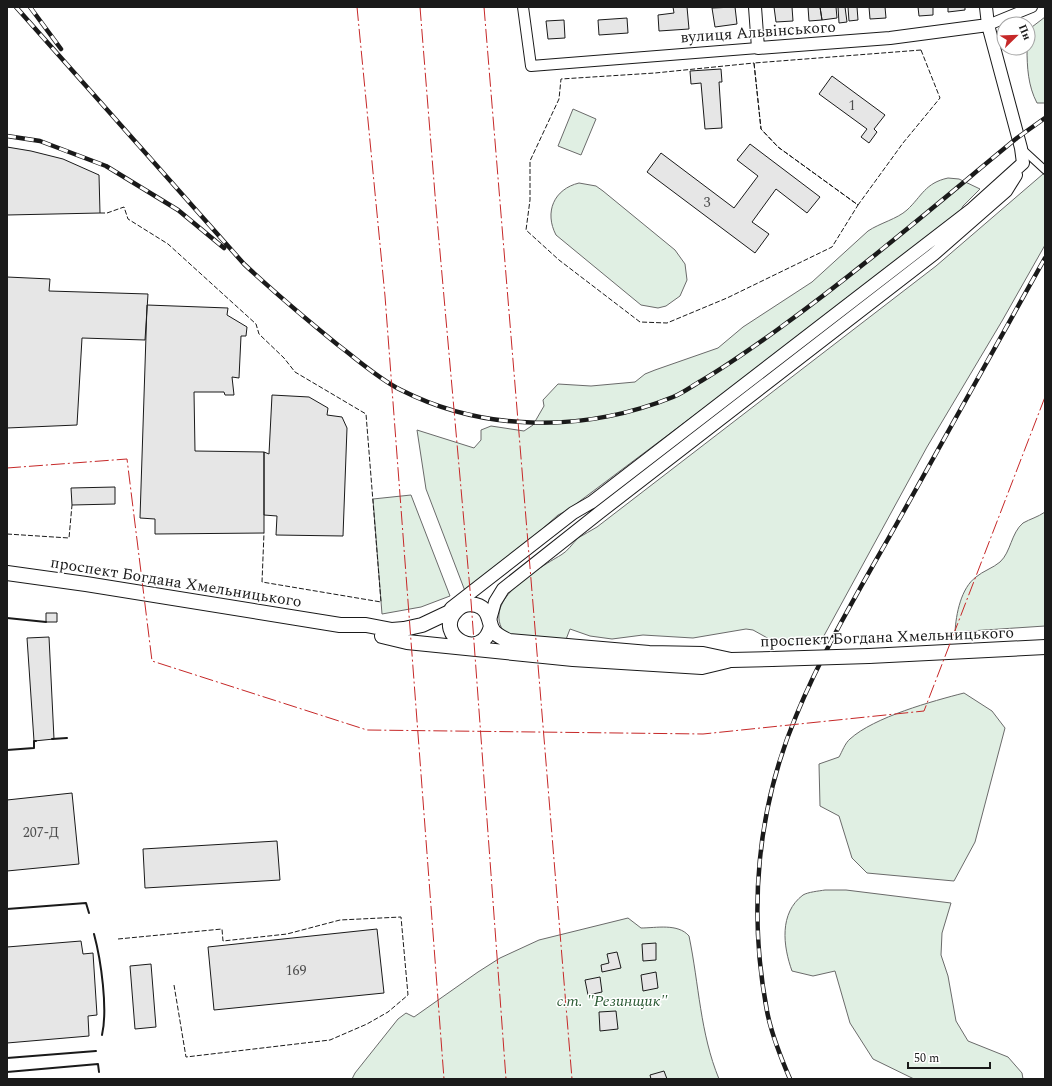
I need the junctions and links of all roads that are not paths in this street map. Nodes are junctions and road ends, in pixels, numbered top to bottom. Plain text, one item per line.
1 (522, 7) edge
2 (755, 7) edge
3 (986, 7) edge
4 (1032, 7) edge
5 (988, 26) junction
6 (758, 48) junction
7 (1021, 148) junction
8 (1022, 163) junction
9 (1045, 170) edge
10 (592, 502) junction
11 (7, 573) edge
12 (461, 607) junction
13 (432, 620) junction
14 (490, 623) junction
15 (340, 625) junction
16 (382, 636) junction
17 (467, 643) junction
18 (1045, 648) edge
19 (488, 651) junction
20 (731, 660) junction

1 - 6 street, вулиця Альвінського
2 - 6 street
3 - 5 street
4 - 5 street
5 - 6 street, вулиця Альвінського
5 - 7 street
7 - 8 street
7 - 9 street
8 - 10 street
8 - 14 street
10 - 12 street
10 - 13 street
11 - 15 main road, проспект Богдана Хмельницького
12 - 13 main road, проспект Богдана Хмельницького
12 - 14 main road, проспект Богдана Хмельницького
12 - 17 main road, проспект Богдана Хмельницького
13 - 15 main road, проспект Богдана Хмельницького
14 - 17 main road
14 - 20 main road, проспект Богдана Хмельницького
15 - 16 main road, проспект Богдана Хмельницького
16 - 17 main road, проспект Богдана Хмельницького
16 - 19 main road, проспект Богдана Хмельницького
17 - 19 main road, проспект Богдана Хмельницького
18 - 20 main road, проспект Богдана Хмельницького, bridge
19 - 20 main road, проспект Богдана Хмельницького

